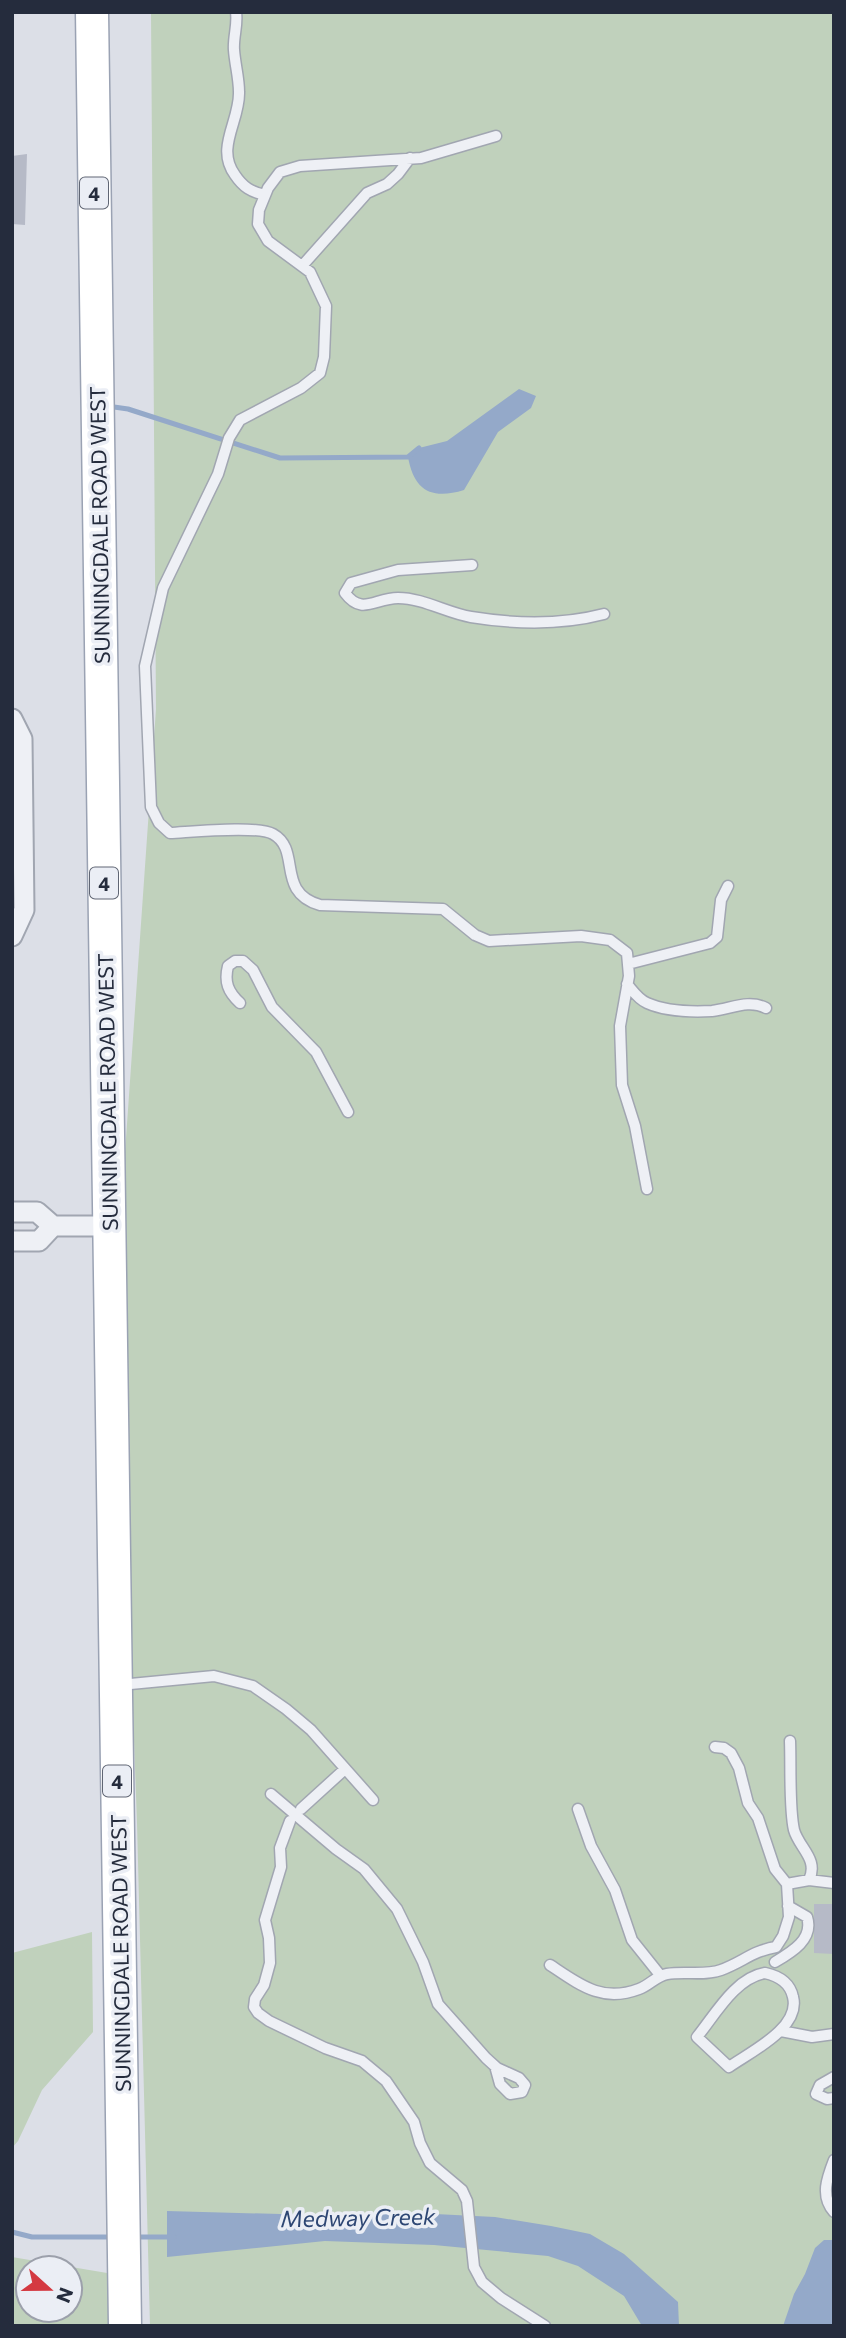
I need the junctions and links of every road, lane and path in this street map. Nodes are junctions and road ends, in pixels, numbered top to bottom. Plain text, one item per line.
1 (92, 12) edge
2 (236, 12) edge
3 (496, 136) dead end
4 (410, 158) junction
5 (265, 195) junction
6 (302, 266) junction
7 (472, 565) dead end
8 (604, 614) dead end
9 (12, 719) edge
10 (728, 886) dead end
11 (12, 936) edge
12 (628, 964) junction
13 (628, 984) junction
14 (240, 1003) dead end
15 (766, 1008) dead end
16 (348, 1112) dead end
17 (647, 1189) dead end
18 (12, 1212) edge
19 (53, 1226) junction
20 (109, 1226) junction
21 (12, 1241) edge
22 (116, 1686) junction
23 (790, 1741) dead end
24 (715, 1747) dead end
25 (345, 1769) junction
26 (271, 1794) dead end
27 (373, 1800) dead end
28 (578, 1809) dead end
29 (302, 1810) dead end
30 (290, 1821) dead end
31 (809, 1880) junction
32 (834, 1883) edge
33 (787, 1884) junction
34 (788, 1906) junction
35 (776, 1947) junction
36 (775, 1962) junction
37 (550, 1965) dead end
38 (765, 1973) junction
39 (660, 1976) junction
40 (781, 2031) junction
41 (834, 2034) edge
42 (495, 2066) dead end
43 (834, 2077) edge
44 (834, 2098) edge
45 (834, 2160) edge
46 (834, 2212) edge
47 (125, 2321) edge
48 (545, 2326) edge

1 - 20 main road, SUNNINGDALE ROAD WEST / 4
2 - 5 lane
3 - 4 lane
4 - 5 lane
4 - 6 lane
5 - 6 lane
6 - 12 lane
7 - 8 lane
9 - 11 street
10 - 12 lane
12 - 13 lane
13 - 15 lane
13 - 17 lane
14 - 16 lane
18 - 19 street
19 - 20 street
19 - 21 street
20 - 22 main road, SUNNINGDALE ROAD WEST / 4
22 - 25 lane
22 - 47 main road, SUNNINGDALE ROAD WEST / 4
23 - 31 lane
24 - 33 lane
25 - 27 lane
25 - 29 lane
26 - 42 lane
28 - 39 lane
30 - 48 lane
31 - 32 lane
31 - 33 lane
33 - 34 lane
34 - 35 lane
34 - 36 lane
35 - 36 lane
35 - 39 lane
36 - 38 lane
37 - 39 lane
38 - 40 lane
38 - 40 lane
40 - 41 lane
43 - 44 lane
45 - 46 lane

